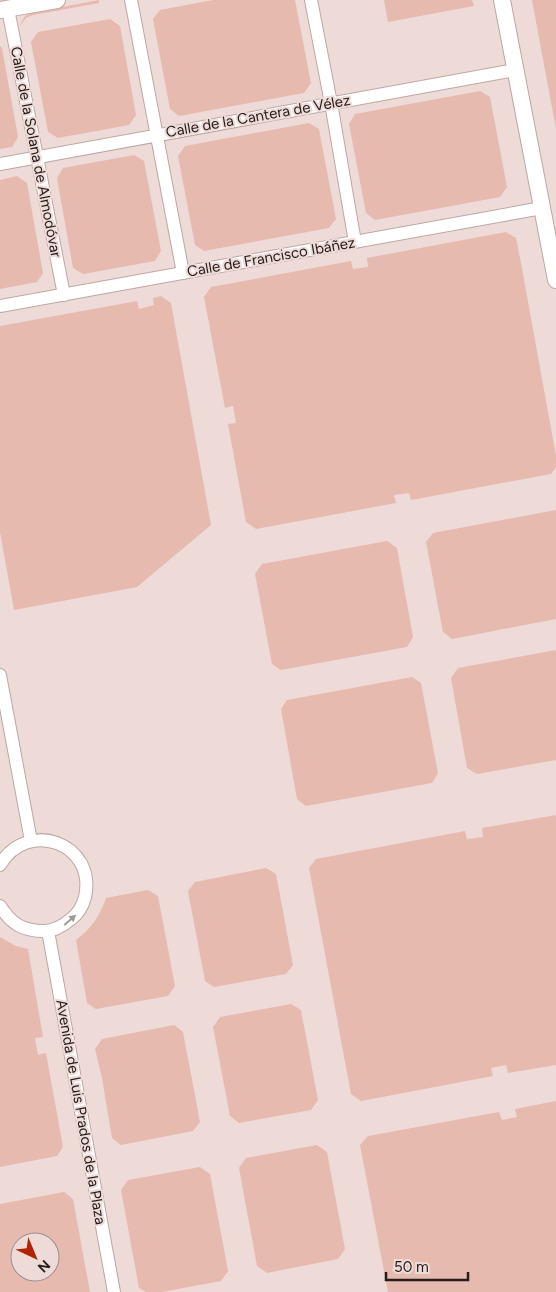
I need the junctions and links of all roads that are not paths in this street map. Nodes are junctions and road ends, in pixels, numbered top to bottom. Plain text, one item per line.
1 (57, 0) edge
2 (131, 0) edge
3 (311, 0) edge
4 (502, 0) edge
5 (4, 9) edge
6 (515, 70) junction
7 (331, 103) junction
8 (157, 135) junction
9 (38, 157) junction
10 (0, 164) edge
11 (542, 208) junction
12 (355, 242) junction
13 (183, 273) junction
14 (556, 280) edge
15 (64, 295) junction
16 (0, 306) edge
17 (0, 675) edge
18 (31, 841) junction
19 (0, 865) edge
20 (0, 906) edge
21 (48, 931) junction
22 (114, 1292) edge

1 - 5 street
2 - 8 street
3 - 7 street
4 - 6 street
5 - 9 street, Calle de la Solana de Almodóvar
6 - 7 street, Calle de la Cantera de Vélez
6 - 11 street
7 - 8 street, Calle de la Cantera de Vélez
7 - 12 street
8 - 9 street, Calle de la Cantera de Vélez
8 - 13 street
9 - 10 street, Calle de la Cantera de Vélez
9 - 15 street, Calle de la Solana de Almodóvar
11 - 12 street, Calle de Francisco Ibáñez
11 - 14 street
12 - 13 street, Calle de Francisco Ibáñez
13 - 15 street, Calle de Francisco Ibáñez
15 - 16 street, Calle de Francisco Ibáñez
17 - 18 street
18 - 19 street
21 -> 18 street
20 - 21 street
21 - 22 street, Avenida de Luis Prados de la Plaza

